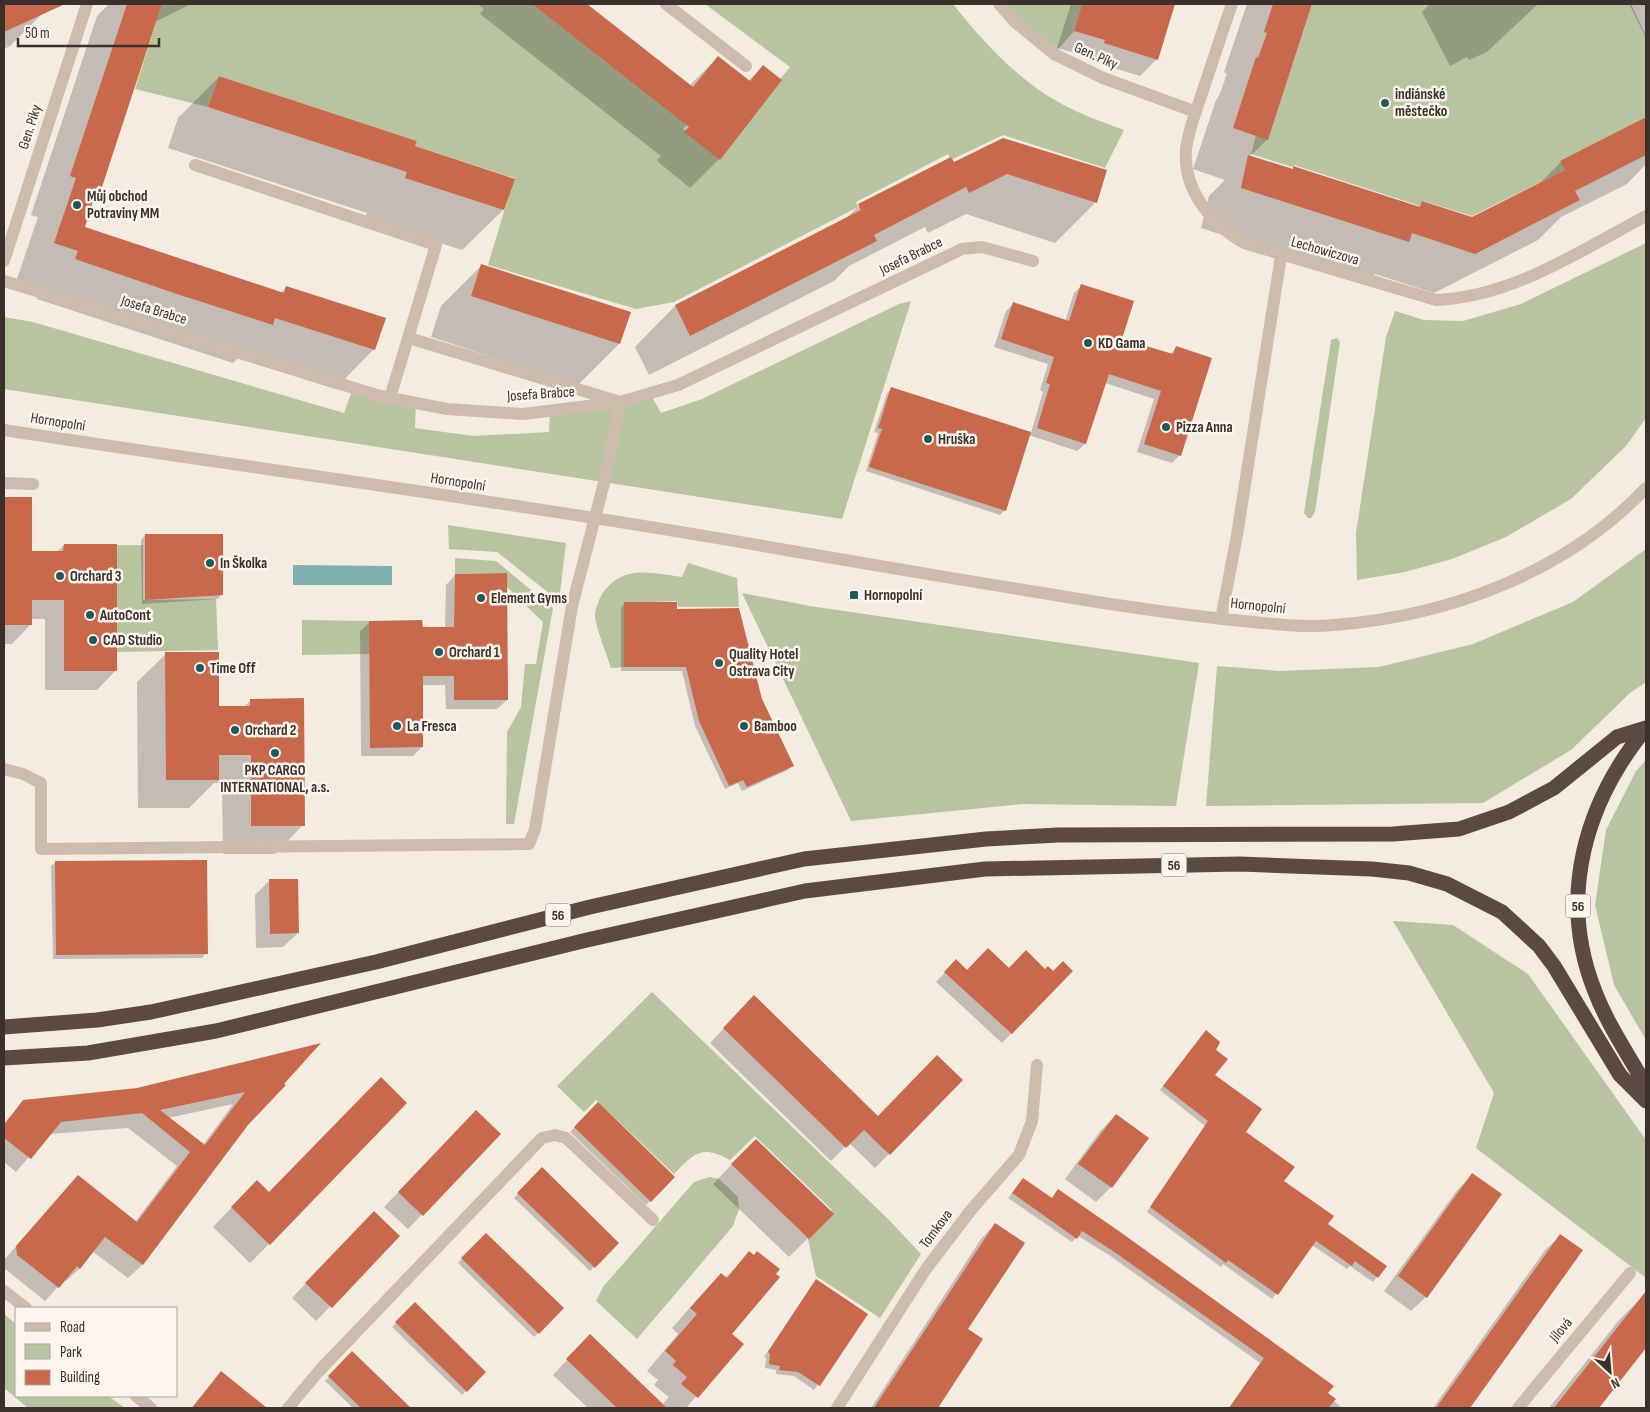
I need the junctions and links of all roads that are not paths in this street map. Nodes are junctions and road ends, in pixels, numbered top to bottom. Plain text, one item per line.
1 (87, 4) edge
2 (666, 4) edge
3 (999, 4) edge
4 (1232, 4) edge
5 (746, 66) dead end
6 (1196, 112) junction
7 (195, 165) dead end
8 (1646, 216) edge
9 (1280, 256) junction
10 (4, 261) edge
11 (1034, 261) dead end
12 (4, 281) edge
13 (409, 338) junction
14 (390, 398) junction
15 (620, 402) junction
16 (4, 430) edge
17 (4, 483) edge
18 (33, 484) dead end
19 (1646, 488) edge
20 (594, 519) junction
21 (1221, 619) junction
22 (1646, 728) edge
23 (4, 769) edge
24 (4, 1027) edge
25 (4, 1058) edge
26 (1037, 1064) dead end
27 (1646, 1086) edge
28 (1646, 1101) edge
29 (653, 1220) dead end
30 (1630, 1273) dead end
31 (4, 1291) edge
32 (25, 1307) edge
33 (137, 1397) edge
34 (151, 1408) edge
35 (288, 1408) edge
36 (837, 1408) edge
37 (1518, 1408) edge

1 - 10 street, Gen. Píky
2 - 5 street
3 - 6 street, Gen. Píky
4 - 6 street, Lechowiczova
6 - 9 street, Lechowiczova
7 - 13 street
8 - 9 street, Lechowiczova
9 - 21 street
11 - 15 street, Josefa Brabce
12 - 14 street, Josefa Brabce
13 - 14 street
13 - 15 street
14 - 15 street, Josefa Brabce
15 - 20 street
16 - 20 street, Hornopolní
17 - 18 street
19 - 21 street, Hornopolní
20 - 21 street, Hornopolní
20 - 23 street
22 - 24 highway, 56
22 - 27 highway, 56
25 - 28 highway, 56
26 - 36 street, Tomkova
29 - 35 street
30 - 37 street, Jílová
31 - 32 street
33 - 34 street

